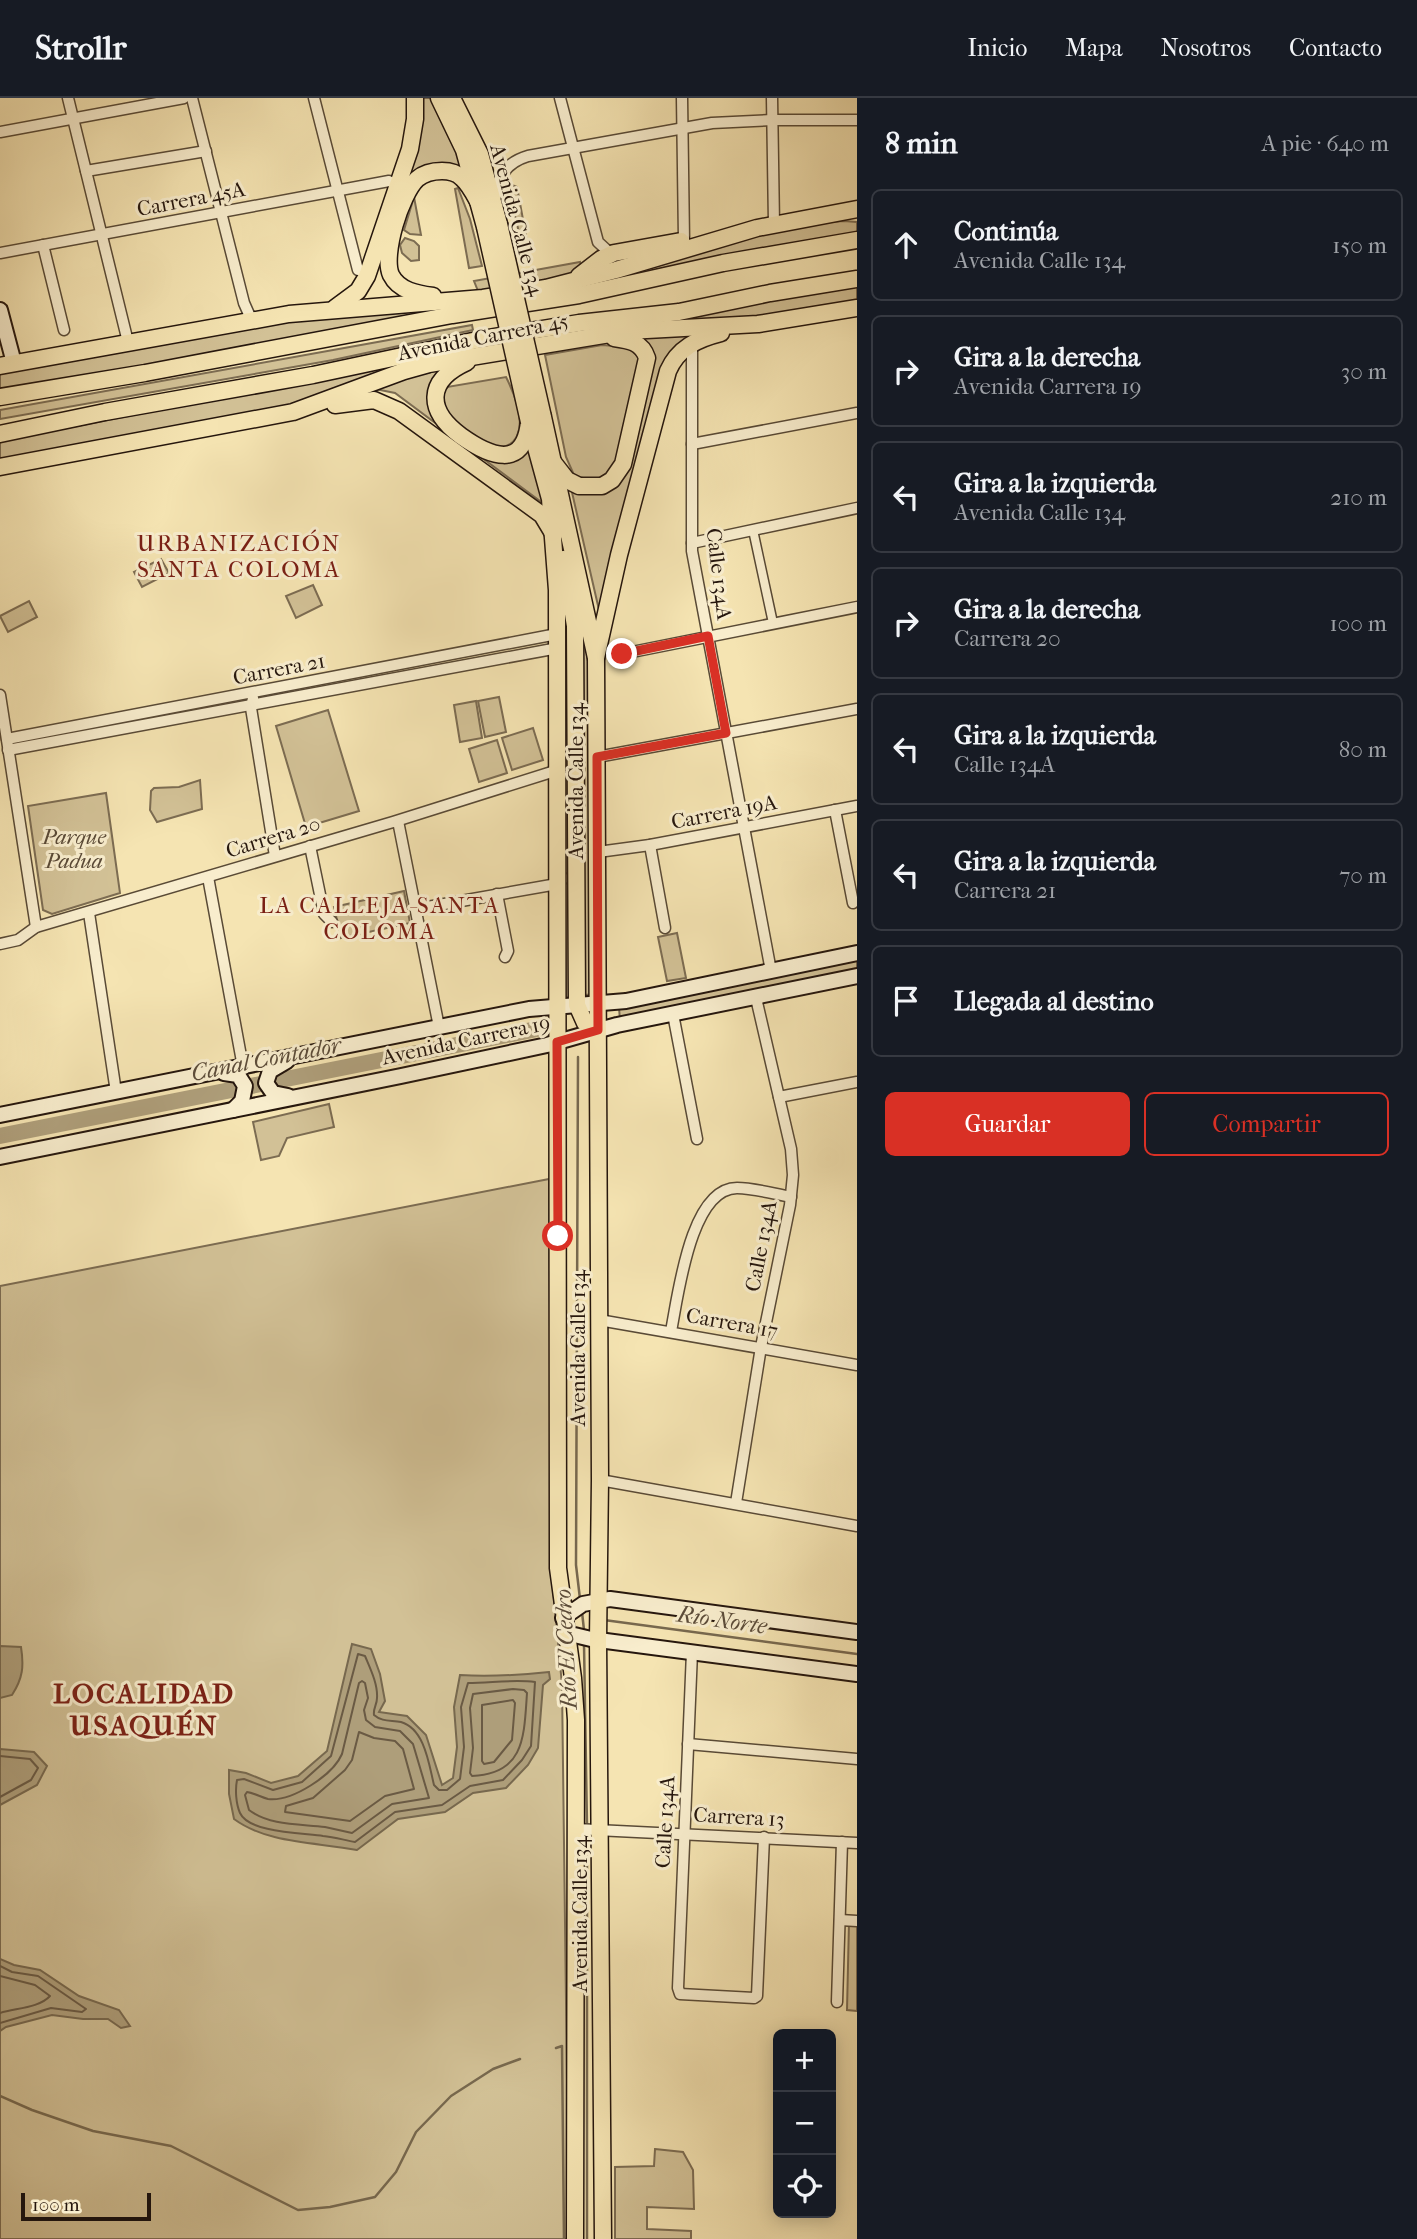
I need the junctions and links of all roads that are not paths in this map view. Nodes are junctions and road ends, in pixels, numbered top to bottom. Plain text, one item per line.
1 (68, 98) edge
2 (184, 98) edge
3 (192, 98) edge
4 (314, 98) edge
5 (415, 98) edge
6 (439, 98) edge
7 (452, 98) edge
8 (560, 98) edge
9 (682, 98) edge
10 (772, 98) edge
11 (73, 119) junction
12 (772, 120) junction
13 (857, 120) edge
14 (682, 128) junction
15 (0, 132) edge
16 (572, 148) junction
17 (206, 151) junction
18 (86, 171) junction
19 (389, 181) dead end
20 (338, 191) junction
21 (480, 205) junction
22 (857, 209) edge
23 (221, 212) junction
24 (857, 218) edge
25 (798, 220) junction
26 (775, 224) junction
27 (492, 225) junction
28 (757, 228) junction
29 (102, 235) junction
30 (684, 240) junction
31 (857, 240) edge
32 (43, 245) junction
33 (0, 254) edge
34 (611, 254) junction
35 (358, 270) dead end
36 (857, 279) edge
37 (571, 282) junction
38 (456, 300) junction
39 (857, 308) edge
40 (0, 310) edge
41 (331, 310) junction
42 (252, 321) junction
43 (758, 324) junction
44 (64, 330) dead end
45 (598, 337) junction
46 (128, 342) junction
47 (692, 344) junction
48 (491, 354) junction
49 (4, 361) edge
50 (0, 397) edge
51 (308, 409) junction
52 (857, 414) edge
53 (536, 420) junction
54 (0, 434) edge
55 (692, 444) junction
56 (553, 462) junction
57 (0, 467) edge
58 (550, 499) junction
59 (857, 508) edge
60 (753, 530) junction
61 (554, 535) junction
62 (692, 543) junction
63 (857, 607) edge
64 (773, 623) junction
65 (708, 636) junction
66 (558, 641) junction
67 (622, 654) dead end
68 (596, 658) junction
69 (0, 695) edge
70 (253, 698) junction
71 (857, 709) edge
72 (559, 712) junction
73 (726, 733) junction
74 (7, 745) junction
75 (576, 748) junction
76 (597, 757) junction
77 (558, 770) junction
78 (857, 806) edge
79 (835, 810) junction
80 (398, 821) junction
81 (744, 828) junction
82 (650, 845) junction
83 (310, 846) junction
84 (598, 852) junction
85 (275, 856) junction
86 (577, 875) junction
87 (208, 877) junction
88 (557, 884) junction
89 (497, 894) junction
90 (853, 903) dead end
91 (416, 909) junction
92 (89, 913) junction
93 (332, 922) dead end
94 (36, 927) junction
95 (665, 928) dead end
96 (0, 944) edge
97 (857, 953) edge
98 (505, 957) dead end
99 (771, 971) junction
100 (857, 976) edge
101 (756, 998) junction
102 (598, 1004) junction
103 (577, 1005) junction
104 (558, 1006) junction
105 (673, 1014) junction
106 (439, 1027) junction
107 (598, 1030) junction
108 (557, 1042) junction
109 (299, 1055) junction
110 (241, 1072) junction
111 (857, 1082) edge
112 (116, 1092) junction
113 (310, 1094) junction
114 (779, 1097) junction
115 (238, 1105) junction
116 (0, 1115) edge
117 (697, 1139) dead end
118 (0, 1157) edge
119 (791, 1197) junction
120 (599, 1320) junction
121 (671, 1331) junction
122 (761, 1348) junction
123 (857, 1365) edge
124 (600, 1480) junction
125 (736, 1503) junction
126 (857, 1526) edge
127 (596, 1603) junction
128 (569, 1624) junction
129 (857, 1632) edge
130 (596, 1636) junction
131 (692, 1652) junction
132 (857, 1674) edge
133 (688, 1744) junction
134 (857, 1759) edge
135 (588, 1830) junction
136 (684, 1834) junction
137 (764, 1837) junction
138 (842, 1842) junction
139 (857, 1843) edge
140 (839, 1920) junction
141 (857, 1921) edge
142 (837, 2002) dead end
143 (575, 2239) edge
144 (603, 2239) edge

1 - 11 street
2 - 11 street
3 - 17 street
4 - 20 street
5 - 41 main road
6 - 21 main road, Avenida Calle 134
7 - 27 main road, Avenida Calle 134
8 - 16 street
9 - 14 street
10 - 12 street
11 - 15 street
11 - 18 street
12 - 13 street
12 - 14 street
12 - 26 street
14 - 16 street
14 - 30 street
16 - 27 street
16 - 34 street
17 - 18 street
17 - 23 street
18 - 29 street
19 - 20 street, Carrera 45A
20 - 23 street, Carrera 45A
20 - 35 street
21 - 27 main road, Avenida Calle 134
21 - 38 main road
22 - 25 main road, Avenida Carrera 45
23 - 29 street, Carrera 45A
23 - 42 street
24 - 25 main road
25 - 26 main road, Avenida Carrera 45
26 - 28 main road, Avenida Carrera 45
27 - 53 main road, Avenida Calle 134, bridge
28 - 30 main road
28 - 37 main road, Avenida Carrera 45
29 - 32 street, Carrera 45A
29 - 46 street
30 - 34 main road
31 - 50 main road, Avenida Carrera 45
32 - 33 street, Carrera 45A
32 - 44 street
34 - 37 main road
36 - 54 main road, Avenida Carrera 45
37 - 38 main road, Avenida Carrera 45
38 - 41 main road, Avenida Carrera 45
39 - 43 main road, Avenida Carrera 45
40 - 49 main road
41 - 42 main road, Avenida Carrera 45
42 - 46 main road, Avenida Carrera 45
43 - 45 main road, Avenida Carrera 45
43 - 47 main road
45 - 48 main road, Avenida Carrera 45
45 - 56 main road
46 - 49 main road, Avenida Carrera 45
47 - 55 street, Calle 134A
47 - 68 main road
48 - 51 main road, Avenida Carrera 45
48 - 53 main road
51 - 57 main road, Avenida Carrera 45
51 - 61 main road
52 - 55 street
53 - 56 main road, Avenida Calle 134
53 - 58 main road, Avenida Calle 134
55 - 62 street, Calle 134A
56 - 68 main road, Avenida Calle 134
58 - 61 main road, Avenida Calle 134
58 - 75 main road
59 - 60 street
60 - 62 street
60 - 64 street
61 - 66 main road, Avenida Calle 134
62 - 65 street, Calle 134A
63 - 64 street
64 - 65 street
65 - 67 street
65 - 73 street, Calle 134A
66 - 70 street, Carrera 21
66 - 72 main road, Avenida Calle 134
68 - 76 main road, Avenida Calle 134
69 - 74 street
70 - 74 street, Carrera 21
70 - 85 street
71 - 73 street
72 - 75 main road
72 - 77 main road, Avenida Calle 134
73 - 76 street
73 - 81 street, Calle 134A
74 - 94 street
75 - 86 main road
76 - 84 main road, Avenida Calle 134
77 - 80 street, Carrera 20
77 - 88 main road, Avenida Calle 134
78 - 79 street, Carrera 19A
79 - 81 street, Carrera 19A
79 - 90 street
80 - 83 street, Carrera 20
80 - 91 street
81 - 82 street, Carrera 19A
81 - 99 street, Calle 134A
82 - 84 street, Carrera 19A
82 - 95 street
83 - 85 street, Carrera 20
83 - 93 street
84 - 102 main road, Avenida Calle 134
85 - 87 street, Carrera 20
86 - 88 main road
86 - 103 main road
87 - 92 street, Carrera 20
87 - 110 street
88 - 89 street
88 - 104 main road, Avenida Calle 134
89 - 91 street
89 - 98 street
91 - 106 street
92 - 94 street, Carrera 20
92 - 112 street
94 - 96 street, Carrera 20
97 - 99 main road, Avenida Carrera 19
99 - 102 main road, Avenida Carrera 19
100 - 101 main road, Avenida Carrera 19
101 - 105 main road, Avenida Carrera 19
101 - 114 street, Calle 134A
102 - 103 main road, Avenida Carrera 19
102 - 107 main road, Avenida Calle 134
103 - 104 main road, Avenida Carrera 19
103 - 107 main road
104 - 106 main road, Avenida Carrera 19
104 - 108 main road, Avenida Calle 134
105 - 107 main road, Avenida Carrera 19
105 - 117 street
106 - 109 main road, Avenida Carrera 19
107 - 108 main road, Avenida Carrera 19
107 - 120 main road, Avenida Calle 134
108 - 113 main road, Avenida Carrera 19
108 - 128 main road, Avenida Calle 134
109 - 110 main road, Avenida Carrera 19
109 - 113 main road
110 - 112 main road, Avenida Carrera 19
110 - 115 main road
111 - 114 street
112 - 116 main road
113 - 115 main road, Avenida Carrera 19
114 - 119 street, Calle 134A
115 - 118 main road, Avenida Carrera 19
119 - 121 street
119 - 122 street, Calle 134A
120 - 121 street, Carrera 17
120 - 124 main road, Avenida Calle 134
121 - 122 street, Carrera 17
122 - 123 street, Carrera 17
122 - 125 street, Calle 134A
124 - 125 street
124 - 127 main road, Avenida Calle 134
125 - 126 street
127 - 128 main road
127 - 129 main road
127 - 130 main road, Avenida Calle 134
128 - 130 main road
128 - 135 main road, Avenida Calle 134
130 - 131 main road
130 - 135 main road, Avenida Calle 134
131 - 132 main road
131 - 133 street, Calle 134A
133 - 134 street
133 - 136 street, Calle 134A
135 - 136 street, Carrera 13
135 - 143 main road, Avenida Calle 134
135 - 144 main road, Avenida Calle 134
136 - 137 street, Carrera 13
136 - 137 street, Calle 134A
137 - 138 street, Carrera 13
138 - 139 street, Carrera 13
138 - 140 street
140 - 141 street
140 - 142 street

